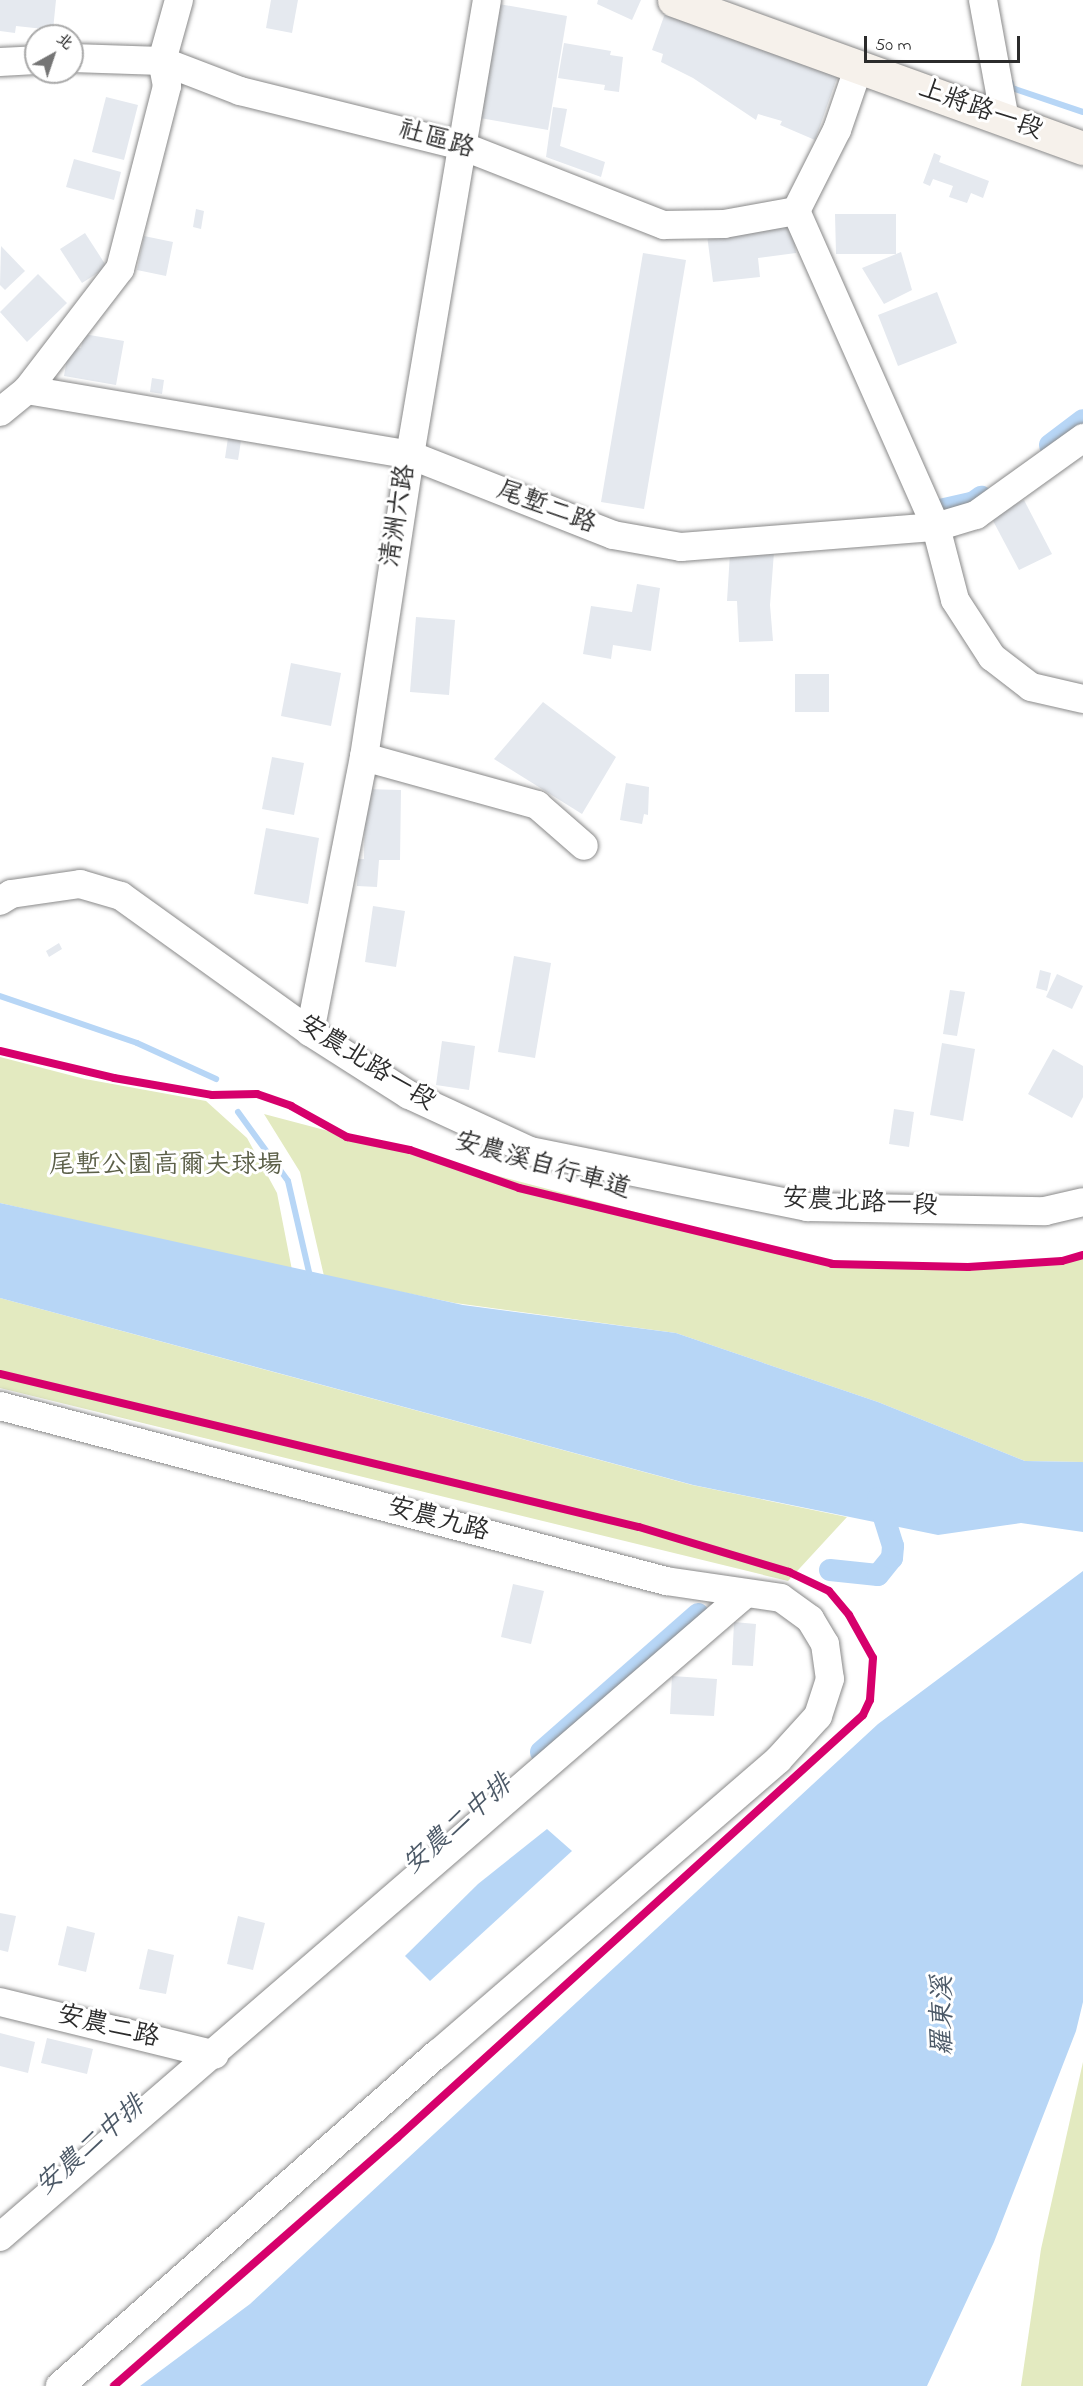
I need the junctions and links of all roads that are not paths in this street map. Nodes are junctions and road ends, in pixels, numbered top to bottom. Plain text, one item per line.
1 (178, 0) edge
2 (487, 0) edge
3 (983, 0) edge
4 (689, 3) edge
5 (84, 58) edge
6 (24, 61) edge
7 (162, 61) junction
8 (0, 62) edge
9 (859, 66) junction
10 (1005, 120) junction
11 (462, 146) junction
12 (1083, 148) edge
13 (796, 211) junction
14 (27, 390) junction
15 (0, 412) edge
16 (1079, 450) edge
17 (410, 455) junction
18 (936, 527) junction
19 (1083, 699) edge
20 (364, 757) junction
21 (584, 846) dead end
22 (0, 901) edge
23 (310, 1032) junction
24 (1083, 1202) edge
25 (0, 1406) edge
26 (744, 1595) junction
27 (0, 2002) edge
28 (215, 2055) junction
29 (0, 2237) edge
30 (60, 2386) edge

1 - 7 street
2 - 11 street, 清洲六路
3 - 10 street
4 - 9 main road, 上將路一段
5 - 7 street, 社區路
6 - 8 street
7 - 11 street, 社區路
7 - 14 street
9 - 10 main road, 上將路一段
9 - 13 street
10 - 12 main road, 上將路一段
11 - 13 street, 社區路
11 - 17 street, 清洲六路
13 - 18 street
14 - 15 street
14 - 17 street, 尾塹二路
16 - 18 street, 尾塹二路
17 - 18 street, 尾塹二路
17 - 20 street, 清洲六路
18 - 19 street
20 - 21 street
20 - 23 street, 清洲六路
22 - 23 street, 安農北路一段
23 - 24 street, 安農北路一段
25 - 26 street, 安農九路
26 - 28 street
26 - 30 street, 安農九路
27 - 28 street, 安農二路
28 - 29 street

